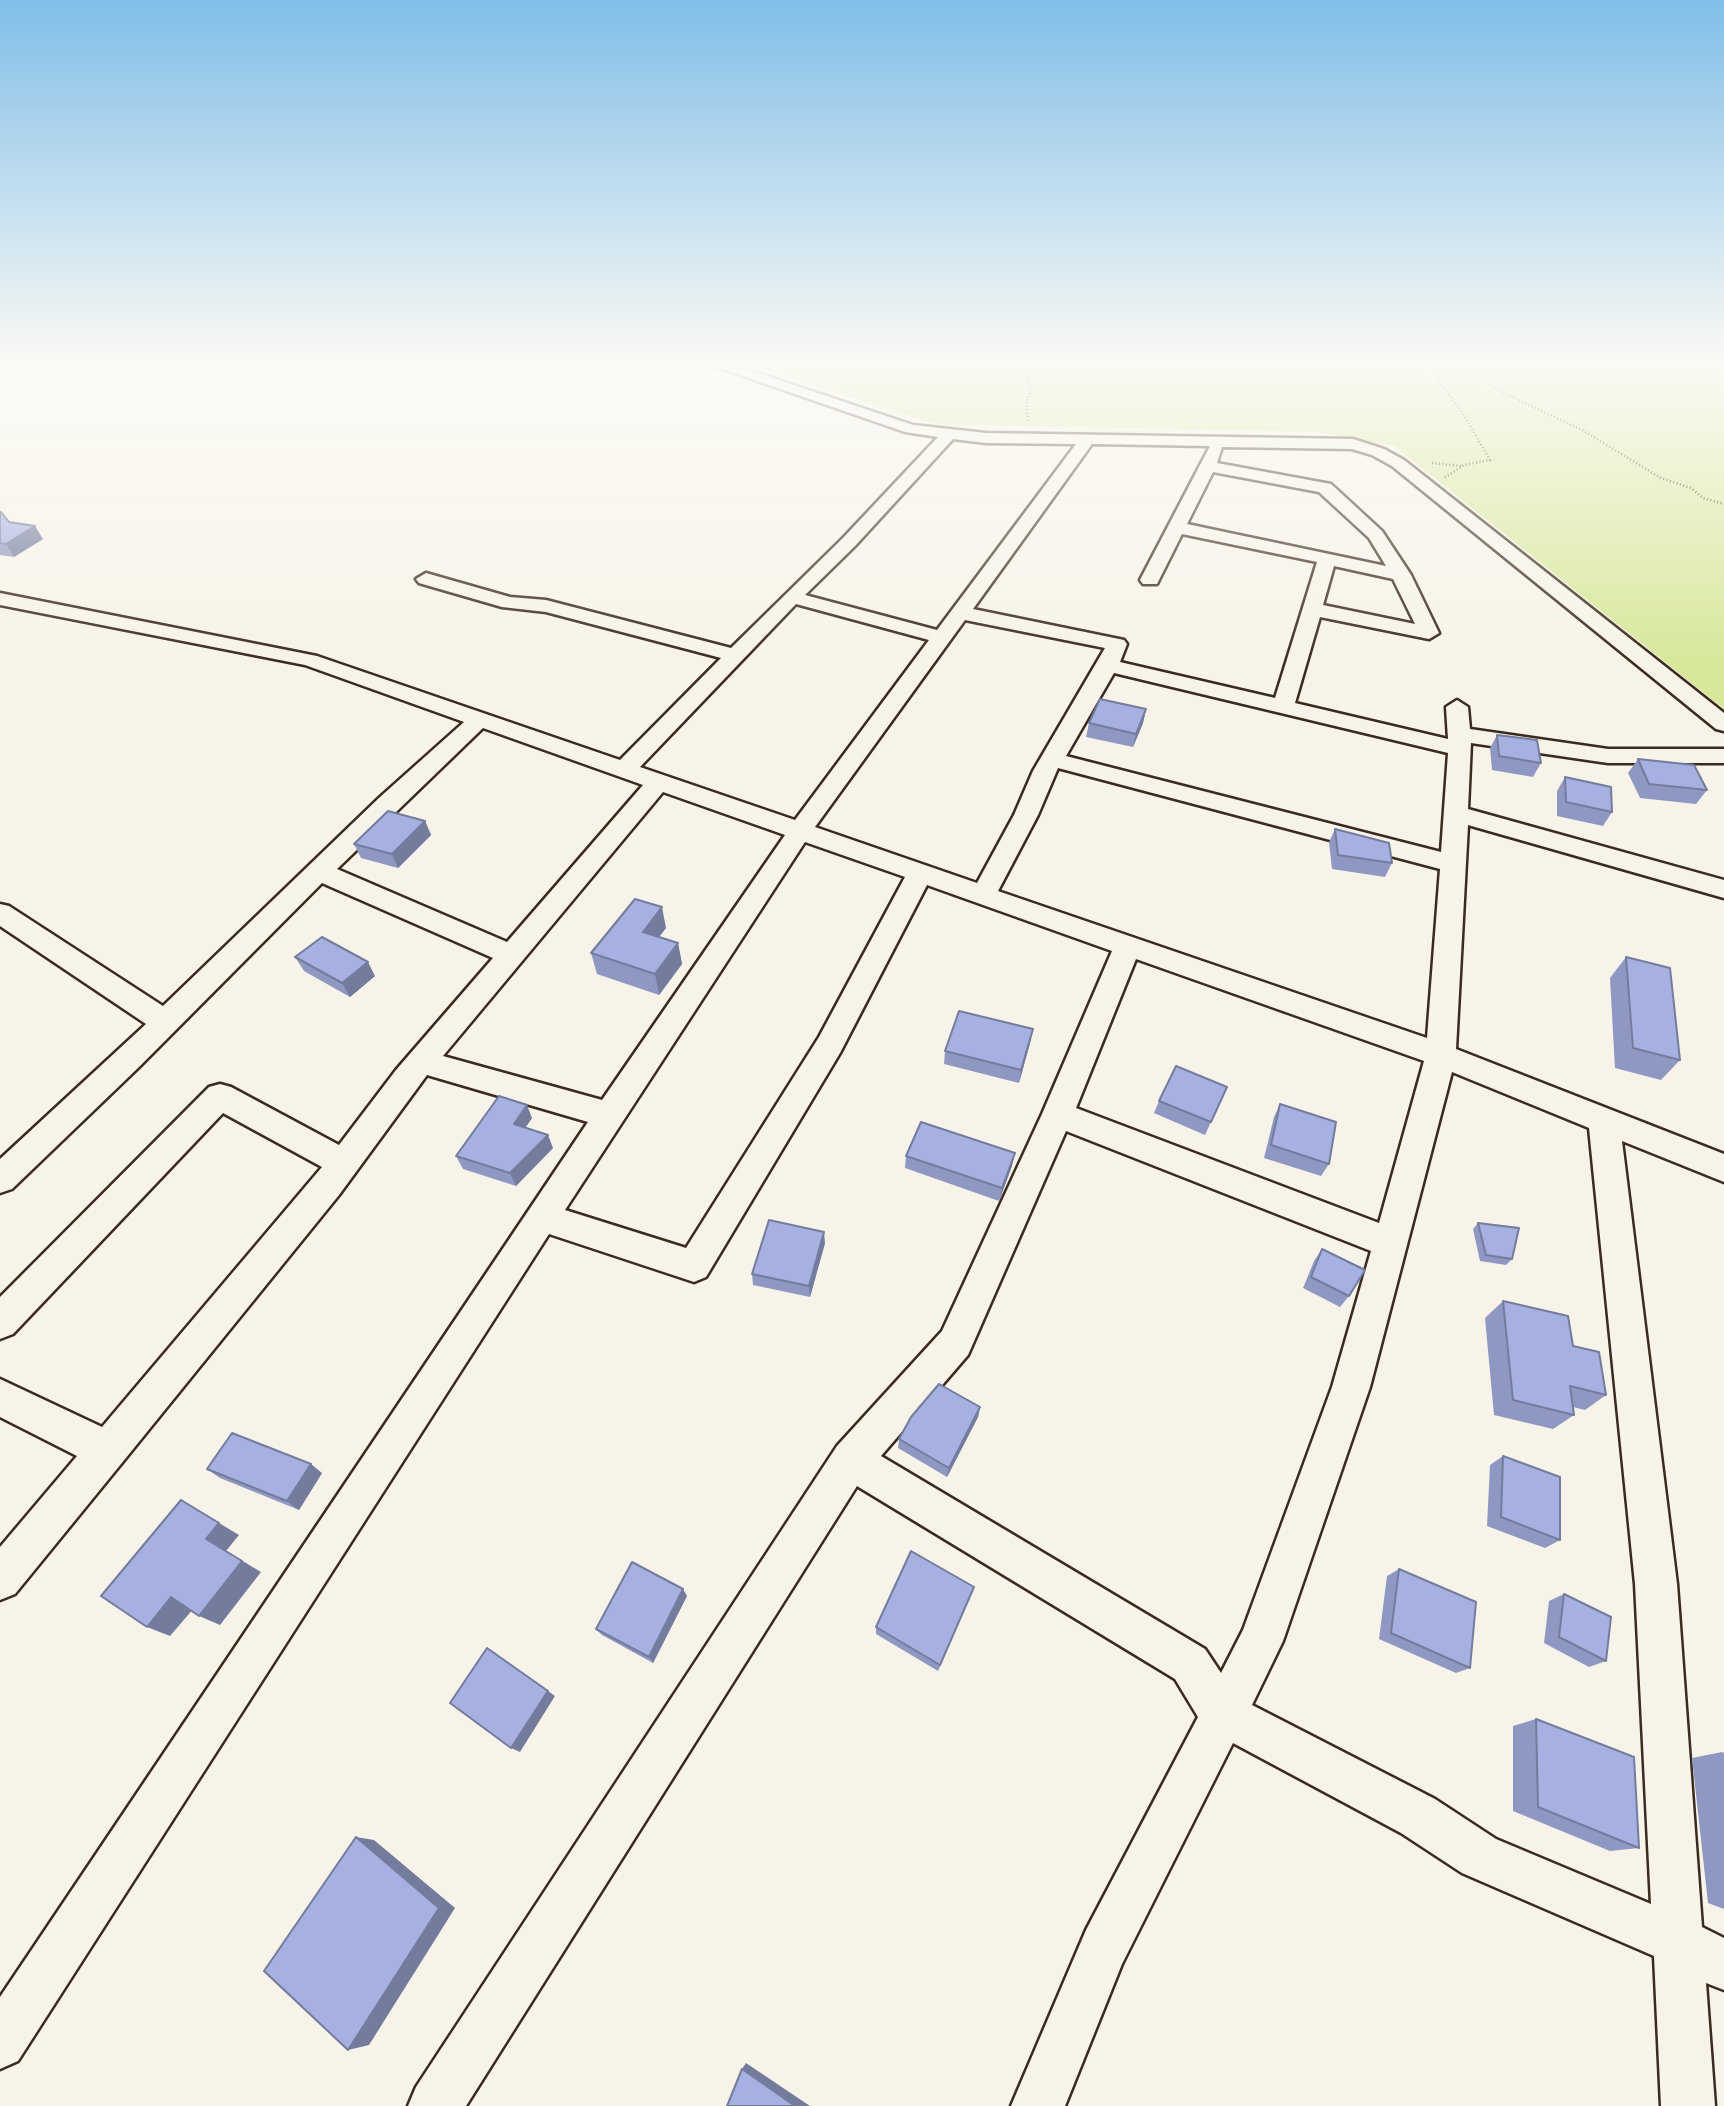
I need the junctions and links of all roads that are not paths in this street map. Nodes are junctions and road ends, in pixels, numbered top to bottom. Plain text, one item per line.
1 (921, 464) edge
2 (1070, 464) edge
3 (1400, 464) edge
4 (1207, 466) joint
5 (1177, 527) junction
6 (1327, 559) junction
7 (1402, 575) junction
8 (426, 579) dead end
9 (1150, 580) dead end
10 (792, 597) junction
11 (0, 599) edge
12 (1312, 610) junction
13 (953, 626) junction
14 (735, 655) junction
15 (1108, 665) junction
16 (1283, 707) junction
17 (480, 719) junction
18 (1724, 724) edge
19 (1459, 730) junction
20 (1724, 756) edge
21 (1053, 760) junction
22 (624, 770) junction
23 (658, 782) junction
24 (1457, 814) junction
25 (800, 831) junction
26 (1454, 864) junction
27 (319, 871) junction
28 (920, 873) junction
29 (1724, 889) edge
30 (983, 895) junction
31 (0, 913) edge
32 (1128, 946) junction
33 (511, 956) junction
34 (165, 1023) junction
35 (1441, 1055) junction
36 (421, 1062) junction
37 (1058, 1114) junction
38 (609, 1115) junction
39 (1604, 1120) junction
40 (343, 1163) junction
41 (1724, 1168) edge
42 (0, 1179) edge
43 (542, 1217) junction
44 (1390, 1243) junction
45 (0, 1322) edge
46 (0, 1397) edge
47 (107, 1450) junction
48 (851, 1460) junction
49 (0, 1579) edge
50 (1221, 1713) junction
51 (1676, 1940) junction
52 (1724, 1965) edge
53 (0, 2043) edge
54 (435, 2106) edge
55 (1038, 2106) edge
56 (1688, 2106) edge

1 - 10 street
2 - 13 street
3 - 18 street
4 - 5 street
4 - 7 street
5 - 6 street
5 - 9 street
6 - 7 street
6 - 12 street
7 - 12 street
8 - 14 street
10 - 13 street
10 - 14 street
11 - 17 street
12 - 16 street
13 - 15 street
13 - 25 street
14 - 22 street
15 - 16 street
15 - 21 street
16 - 19 street
17 - 22 street
17 - 27 street
19 - 20 street
19 - 24 street
21 - 26 street
21 - 30 street
22 - 23 street
23 - 25 street
23 - 33 street
24 - 26 street
24 - 29 street
25 - 28 street
25 - 38 street
26 - 35 street
27 - 33 street
27 - 34 street
28 - 30 street
28 - 43 street
30 - 32 street
31 - 34 street
32 - 35 street
32 - 37 street
33 - 36 street
34 - 42 street
35 - 39 street
35 - 44 street
36 - 38 street
36 - 40 street
37 - 44 street
37 - 48 street
38 - 43 street
39 - 41 street
39 - 51 street
40 - 45 street
40 - 47 street
43 - 53 street
44 - 50 street
46 - 47 street
47 - 49 street
48 - 50 street
48 - 54 street
50 - 51 street
50 - 55 street
51 - 52 street
51 - 56 street

